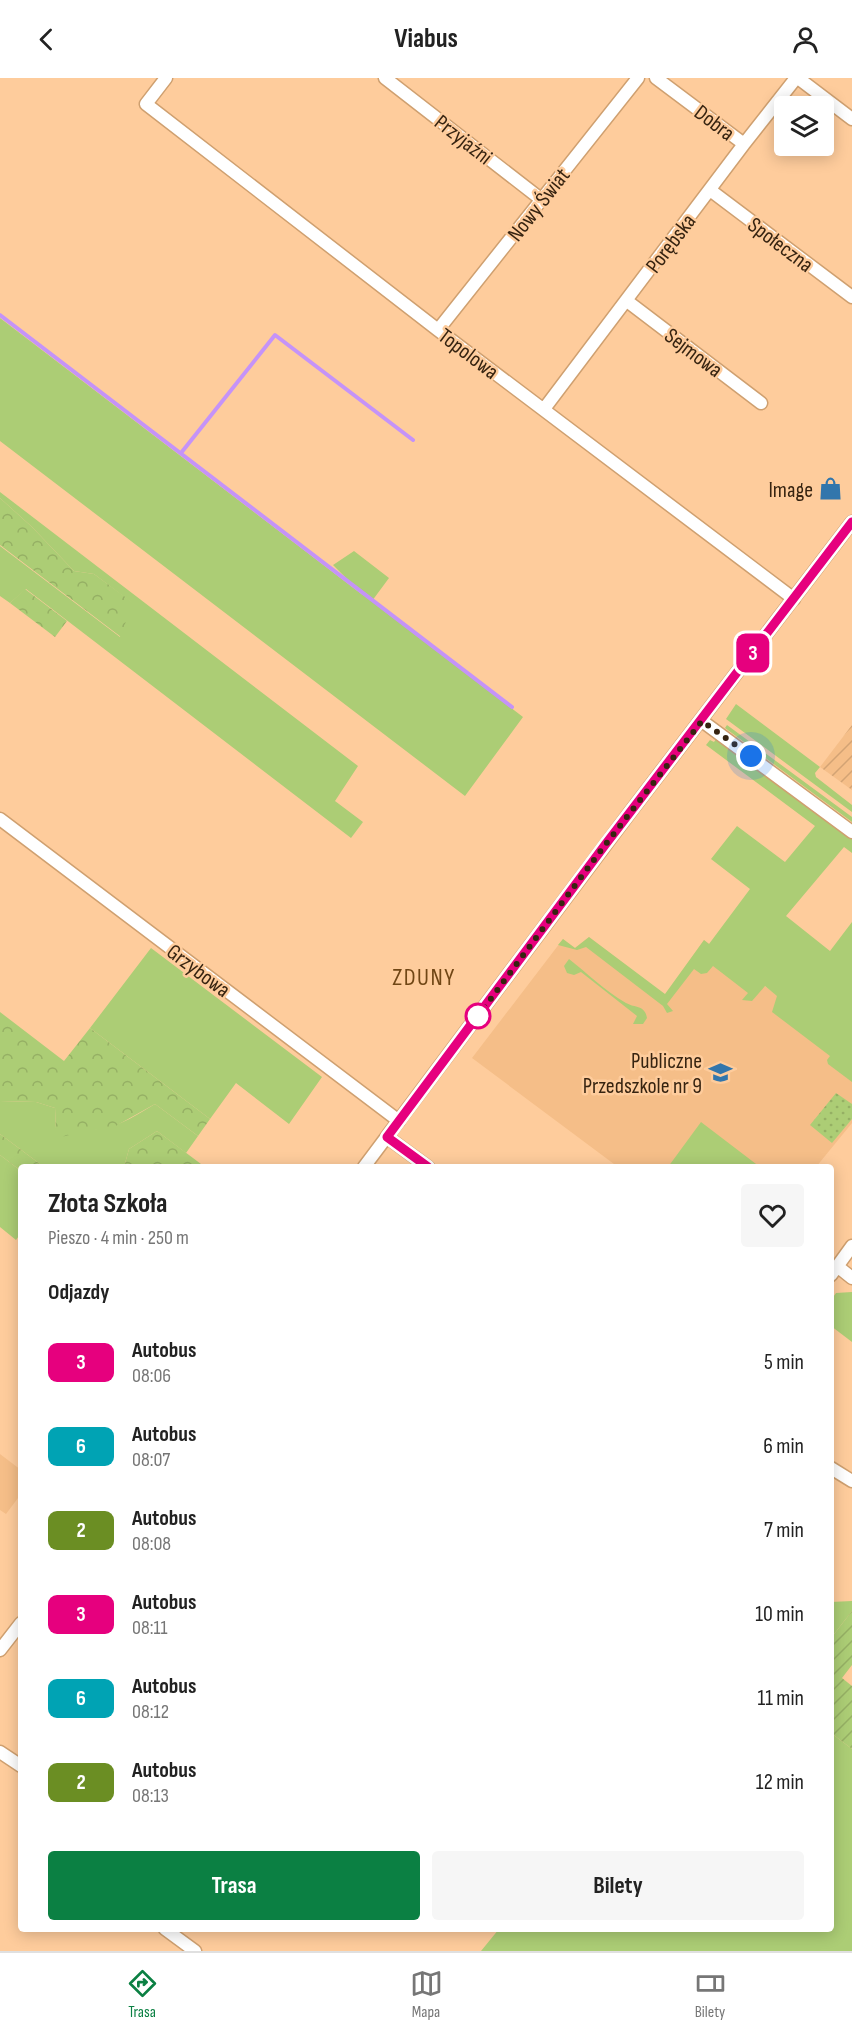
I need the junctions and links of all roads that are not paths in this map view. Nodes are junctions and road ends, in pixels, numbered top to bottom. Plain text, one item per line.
1 (166, 78) edge
2 (386, 78) edge
3 (638, 78) edge
4 (656, 78) edge
5 (797, 78) edge
6 (852, 119) edge
7 (744, 144) junction
8 (710, 190) junction
9 (542, 200) junction
10 (852, 297) edge
11 (627, 301) junction
12 (438, 330) junction
13 (761, 403) dead end
14 (544, 409) junction
15 (852, 522) edge
16 (794, 599) junction
17 (702, 721) junction
18 (0, 819) edge
19 (852, 832) edge
20 (399, 1121) junction
21 (387, 1137) junction
22 (366, 1164) edge
23 (424, 1164) edge
24 (852, 1246) edge
25 (834, 1271) edge
26 (852, 1278) edge
27 (834, 1470) edge
28 (852, 1481) edge
29 (18, 1627) edge
30 (0, 1650) edge
31 (0, 1752) edge
32 (18, 1764) edge
33 (169, 1932) edge
34 (195, 1951) edge

1 - 12 street, Topolowa
2 - 9 street, Przyjaźni
3 - 9 street, Nowy Świat
4 - 7 street, Dobra
5 - 6 street
5 - 7 street, Porębska
7 - 8 street, Porębska
8 - 10 street, Społeczna
8 - 11 street, Porębska
9 - 12 street, Nowy Świat
11 - 13 street, Sejmowa
11 - 14 street, Porębska
12 - 14 street, Topolowa
14 - 16 street, Topolowa
15 - 16 street
16 - 17 street
17 - 19 street
17 - 20 street
18 - 20 street, Grzybowa
20 - 21 street
21 - 22 street
21 - 23 street
24 - 25 street
25 - 26 street
27 - 28 street
29 - 30 street
31 - 32 street
33 - 34 street

